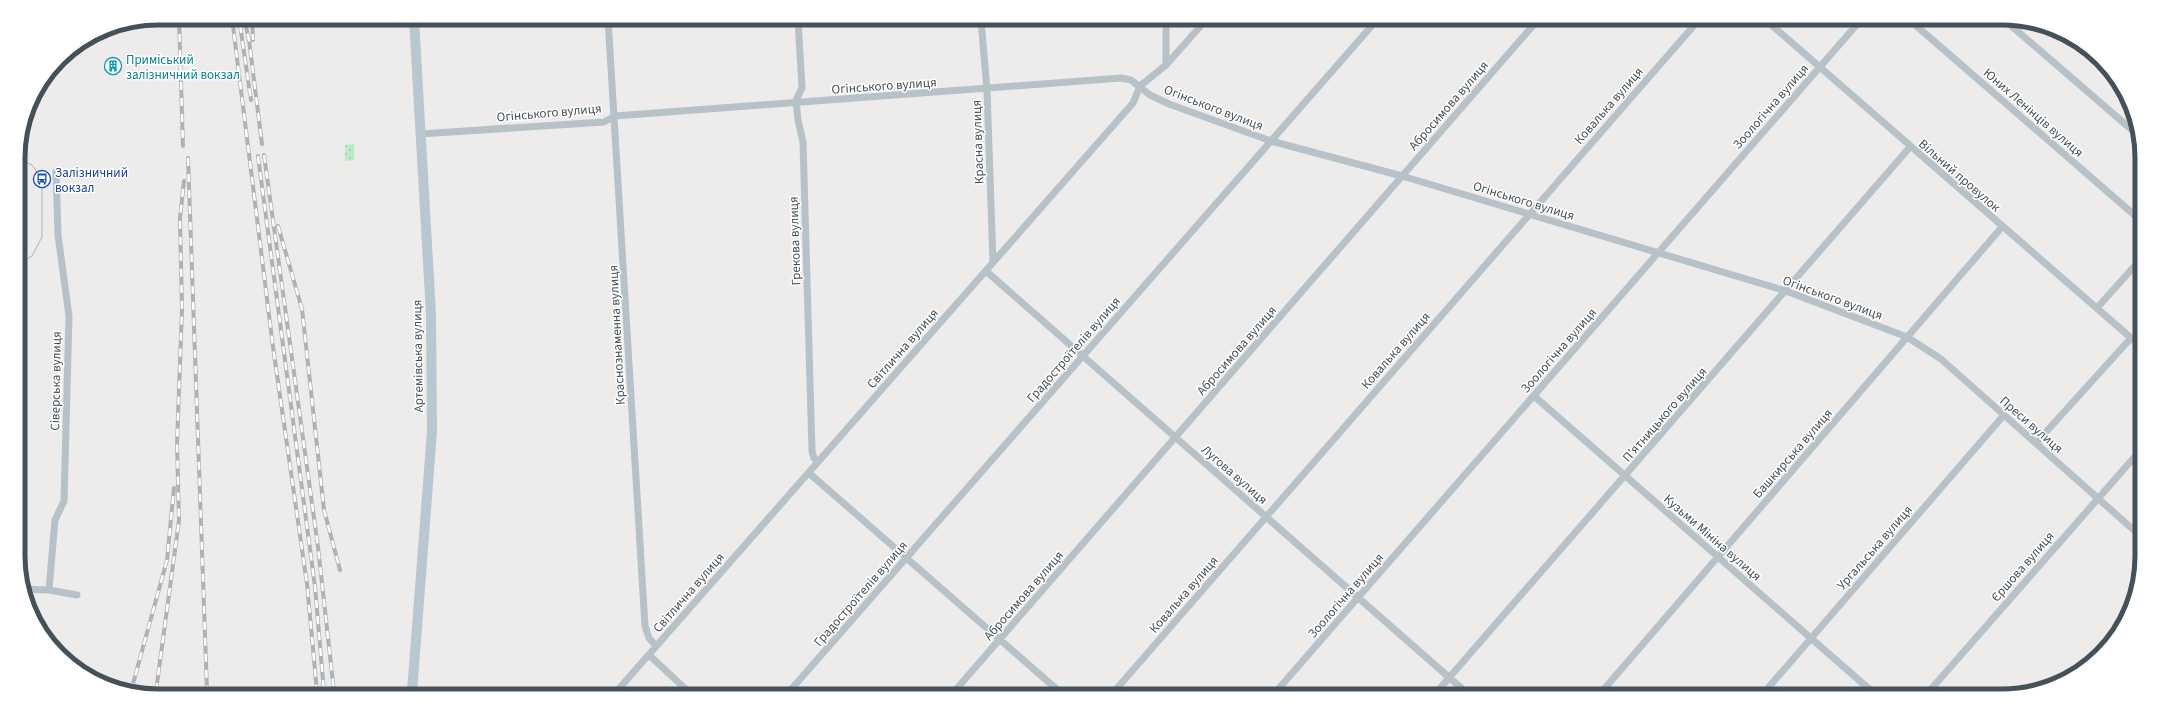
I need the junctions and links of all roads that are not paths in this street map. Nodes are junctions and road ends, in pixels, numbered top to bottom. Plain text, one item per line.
1 (414, 25) edge
2 (608, 25) edge
3 (798, 25) edge
4 (982, 25) edge
5 (1166, 25) edge
6 (1201, 25) edge
7 (1372, 25) edge
8 (1533, 25) edge
9 (1694, 25) edge
10 (1771, 25) edge
11 (1856, 25) edge
12 (1916, 25) edge
13 (2011, 25) edge
14 (1166, 65) junction
15 (1820, 67) junction
16 (1140, 86) junction
17 (987, 90) junction
18 (796, 104) junction
19 (615, 116) junction
20 (2131, 129) edge
21 (420, 134) junction
22 (1271, 141) junction
23 (1910, 147) junction
24 (56, 172) dead end
25 (1402, 176) junction
26 (1529, 214) junction
27 (2135, 216) edge
28 (2002, 226) junction
29 (1658, 253) junction
30 (993, 262) junction
31 (2135, 265) edge
32 (986, 271) junction
33 (1786, 291) junction
34 (2097, 308) junction
35 (1907, 337) junction
36 (2131, 338) junction
37 (2135, 341) edge
38 (1083, 356) junction
39 (1534, 396) junction
40 (2004, 415) junction
41 (1176, 438) junction
42 (2036, 443) junction
43 (2135, 456) edge
44 (818, 462) junction
45 (809, 473) junction
46 (1626, 476) junction
47 (2098, 498) junction
48 (1266, 517) junction
49 (2135, 530) edge
50 (1718, 557) junction
51 (906, 558) junction
52 (30, 589) edge
53 (49, 590) junction
54 (77, 595) dead end
55 (1358, 598) junction
56 (1811, 638) junction
57 (1000, 640) junction
58 (656, 646) junction
59 (648, 656) junction
60 (1449, 678) junction
61 (412, 689) edge
62 (619, 689) edge
63 (686, 689) edge
64 (791, 689) edge
65 (957, 689) edge
66 (1056, 689) edge
67 (1116, 689) edge
68 (1278, 689) edge
69 (1439, 689) edge
70 (1462, 689) edge
71 (1604, 689) edge
72 (1767, 689) edge
73 (1869, 689) edge
74 (1931, 689) edge

1 - 21 main road, Артемівська вулиця
2 - 19 street, Краснознаменна вулиця
3 - 18 street, Грекова вулиця
4 - 17 street, Красна вулиця
5 - 14 street
6 - 14 street, Світлична вулиця
7 - 22 street, Градостроїтелiв вулиця
8 - 25 street, Абросимова вулиця
9 - 26 street, Ковалька вулиця
10 - 15 street, Вільний провулок
11 - 15 street, Зоологічна вулиця
12 - 27 street, Юних Ленінців вулиця
13 - 20 street
14 - 16 street, Світлична вулиця
15 - 23 street, Вільний провулок
15 - 29 street, Зоологічна вулиця
16 - 17 street, Огінського вулиця
16 - 22 street, Огінського вулиця
16 - 30 street, Світлична вулиця
17 - 18 street, Огінського вулиця
17 - 30 street, Красна вулиця
18 - 19 street, Огінського вулиця
18 - 44 street, Грекова вулиця
19 - 21 street, Огінського вулиця
19 - 58 street, Краснознаменна вулиця
21 - 61 main road, Артемівська вулиця
22 - 25 street, Огінського вулиця
22 - 38 street, Градостроїтелiв вулиця
23 - 28 street, Вільний провулок
23 - 33 street, П’ятницького вулиця
24 - 53 street, Сіверська вулиця
25 - 26 street, Огінського вулиця
25 - 41 street, Абросимова вулиця
26 - 29 street, Огінського вулиця
26 - 48 street, Ковалька вулиця
28 - 34 street, Вільний провулок
28 - 35 street, Башкирська вулиця
29 - 33 street, Огінського вулиця
29 - 39 street, Зоологічна вулиця
30 - 32 street, Світлична вулиця
31 - 34 street
32 - 38 street, Лугова вулиця
32 - 44 street, Світлична вулиця
33 - 35 street, Огінського вулиця
33 - 46 street, П’ятницького вулиця
34 - 36 street, Вільний провулок
35 - 40 street, Преси вулиця
35 - 50 street, Башкирська вулиця
36 - 37 street, Вільний провулок
36 - 42 street
38 - 41 street, Лугова вулиця
38 - 51 street, Градостроїтелiв вулиця
39 - 46 street, Кузьми Мініна вулиця
39 - 55 street, Зоологічна вулиця
40 - 42 street, Преси вулиця
40 - 56 street, Ургальська вулиця
41 - 48 street, Лугова вулиця
41 - 57 street, Абросимова вулиця
42 - 47 street, Преси вулиця
43 - 47 street, Єршова вулиця
44 - 45 street, Світлична вулиця
45 - 51 street
45 - 58 street, Світлична вулиця
46 - 50 street, Кузьми Мініна вулиця
46 - 60 street, П’ятницького вулиця
47 - 49 street, Преси вулиця
47 - 74 street, Єршова вулиця
48 - 55 street, Лугова вулиця
48 - 67 street, Ковалька вулиця
50 - 56 street, Кузьми Мініна вулиця
50 - 71 street, Башкирська вулиця
51 - 57 street
51 - 64 street, Градостроїтелiв вулиця
52 - 53 street
53 - 54 street
55 - 60 street, Лугова вулиця
55 - 68 street, Зоологічна вулиця
56 - 72 street, Ургальська вулиця
56 - 73 street, Кузьми Мініна вулиця
57 - 65 street, Абросимова вулиця
57 - 66 street
58 - 59 street, Світлична вулиця
59 - 62 street, Світлична вулиця
59 - 63 street
60 - 69 street, П’ятницького вулиця
60 - 70 street, Лугова вулиця

